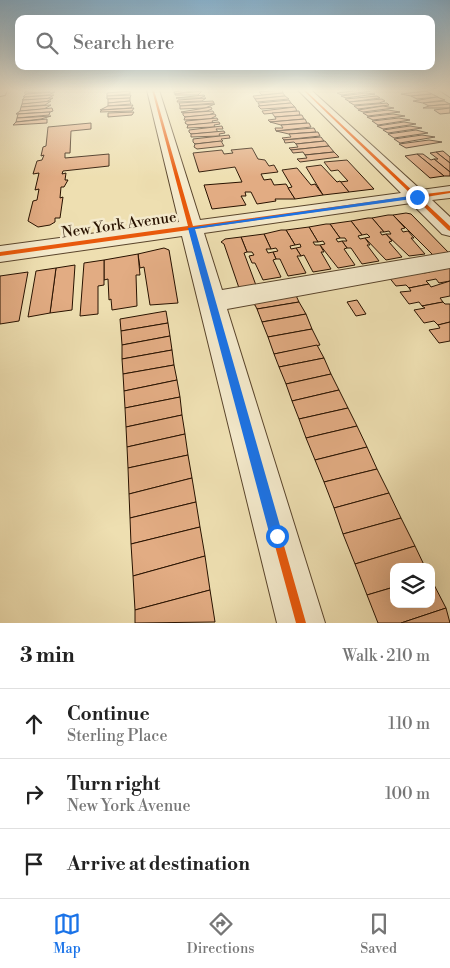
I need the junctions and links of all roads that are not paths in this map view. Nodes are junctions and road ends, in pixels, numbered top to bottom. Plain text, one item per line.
1 (161, 119) edge
2 (335, 119) edge
3 (450, 192) edge
4 (417, 197) junction
5 (191, 228) junction
6 (450, 228) edge
7 (0, 254) edge
8 (450, 260) edge
9 (212, 302) junction
10 (301, 623) edge

1 - 5 street
2 - 4 street
3 - 4 street, New York Avenue
4 - 5 street, New York Avenue
4 - 6 street
5 - 7 street, New York Avenue
5 - 9 street
8 - 9 street
9 - 10 street

